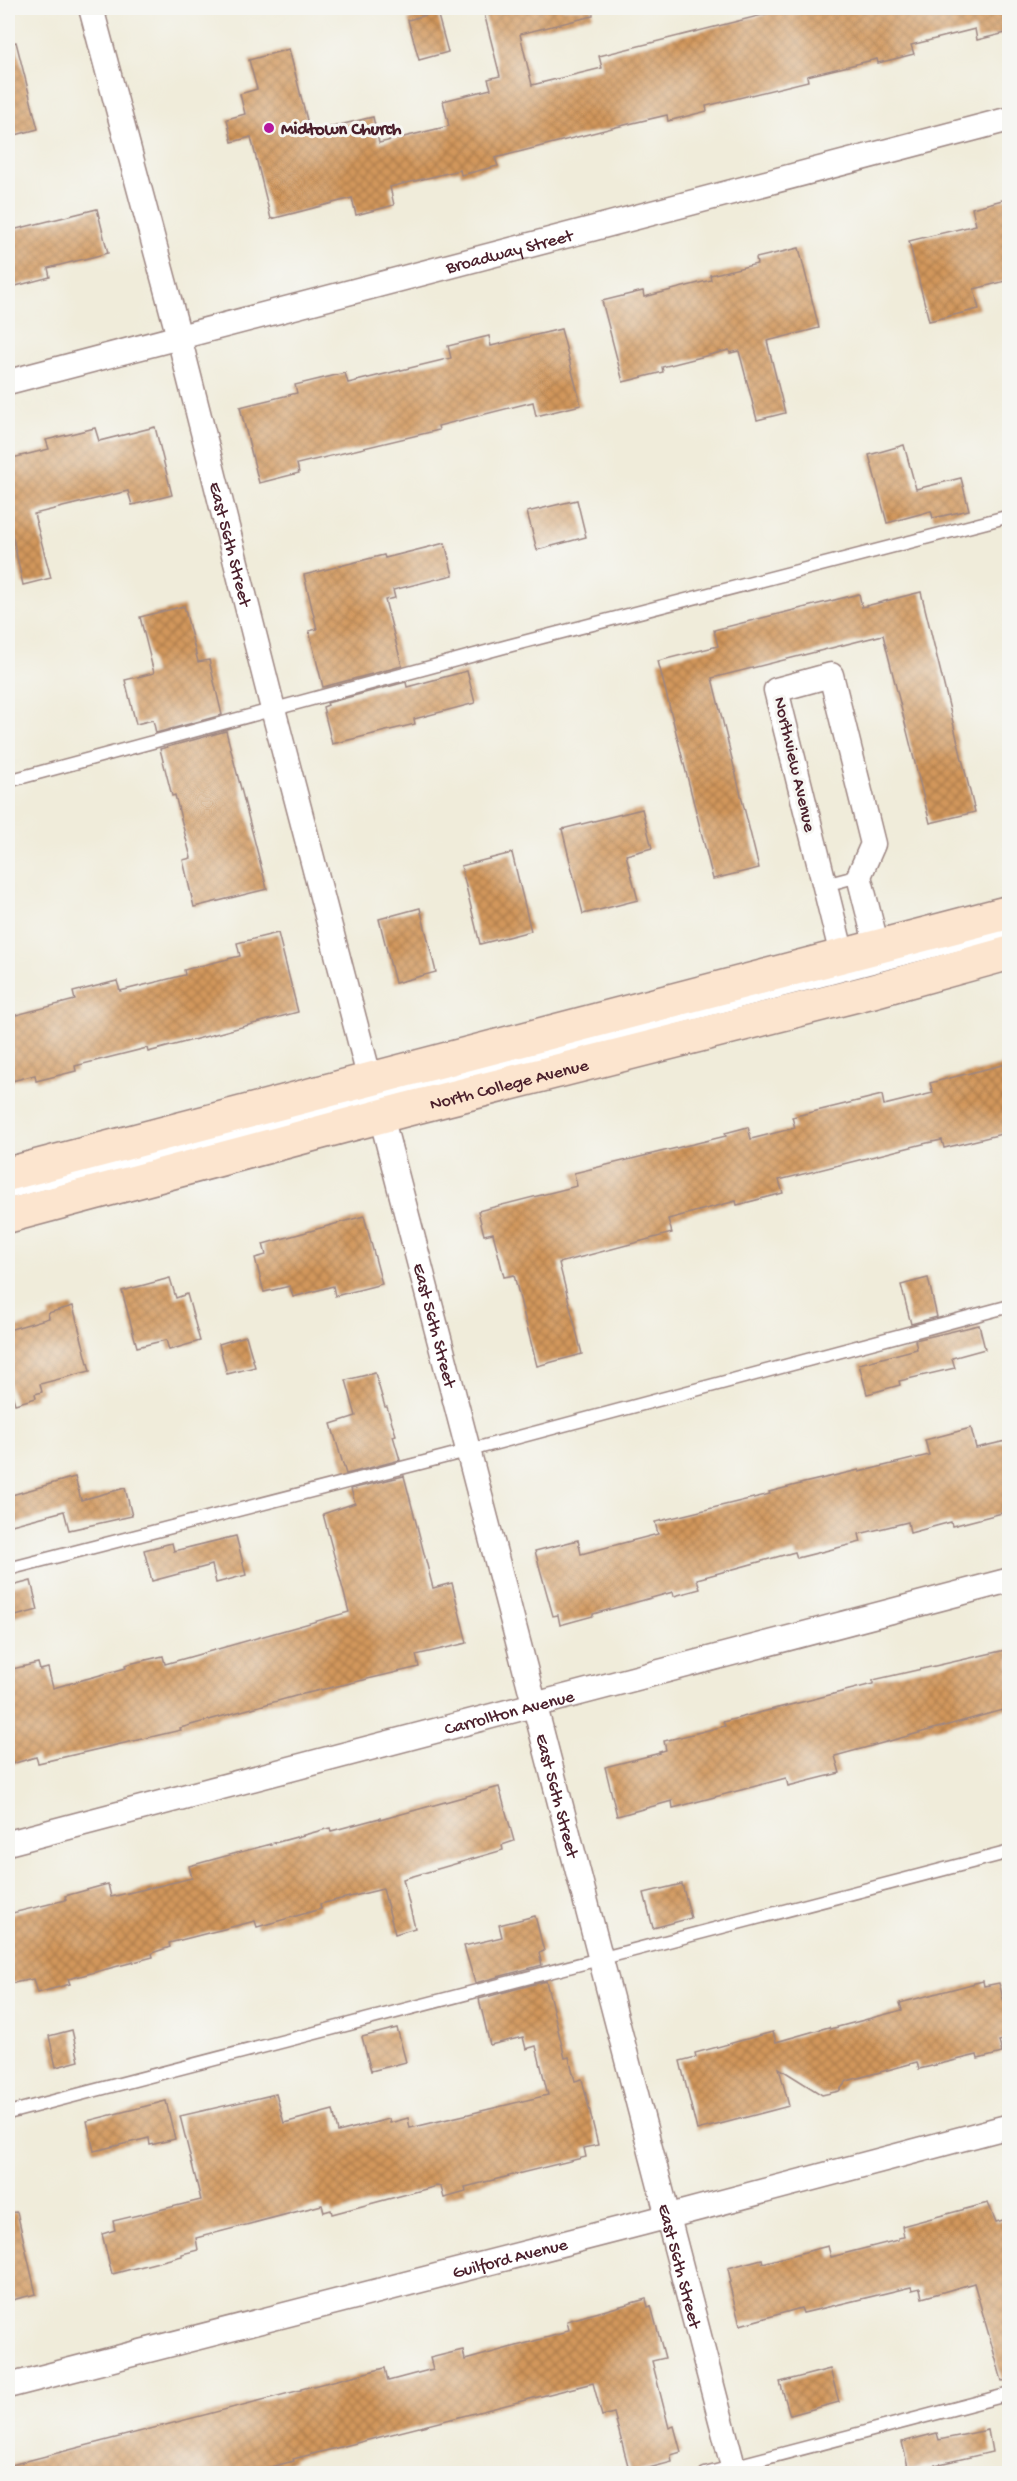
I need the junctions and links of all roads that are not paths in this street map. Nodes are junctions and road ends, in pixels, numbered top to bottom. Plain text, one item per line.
1 (91, 8) edge
2 (1010, 119) edge
3 (179, 337) junction
4 (8, 382) edge
5 (1010, 516) edge
6 (273, 709) junction
7 (8, 781) edge
8 (860, 876) junction
9 (825, 885) junction
10 (1010, 912) edge
11 (1010, 931) edge
12 (877, 947) junction
13 (1010, 953) edge
14 (842, 955) junction
15 (370, 1080) junction
16 (381, 1116) junction
17 (8, 1174) edge
18 (8, 1193) edge
19 (8, 1216) edge
20 (1010, 1306) edge
21 (469, 1450) junction
22 (8, 1569) edge
23 (1010, 1580) edge
24 (536, 1703) junction
25 (8, 1843) edge
26 (1010, 1852) edge
27 (601, 1957) junction
28 (8, 2113) edge
29 (1010, 2126) edge
30 (668, 2217) junction
31 (8, 2386) edge
32 (1010, 2394) edge
33 (734, 2470) edge
34 (705, 2474) edge

1 - 3 street, East 56th Street
2 - 3 street, Broadway Street
3 - 4 street, Broadway Street
3 - 6 street, East 56th Street
5 - 6 lane
6 - 7 lane
6 - 15 street, East 56th Street
8 - 9 lane
8 - 9 street, Northview Avenue
8 - 12 street
9 - 14 street, Northview Avenue
10 - 12 main road, North College Avenue
11 - 18 lane, North College Avenue
12 - 14 main road, North College Avenue
13 - 16 main road, North College Avenue
14 - 15 main road, North College Avenue
15 - 17 main road, North College Avenue
16 - 19 main road, North College Avenue
16 - 21 street, East 56th Street
20 - 21 lane
21 - 22 lane
21 - 24 street, East 56th Street
23 - 24 street, Carrollton Avenue
24 - 25 street, Carrollton Avenue
24 - 27 street, East 56th Street
26 - 27 lane
27 - 28 lane
27 - 30 street, East 56th Street
29 - 30 street, Guilford Avenue
30 - 31 street, Guilford Avenue
30 - 33 street, East 56th Street
32 - 33 lane
33 - 34 lane

